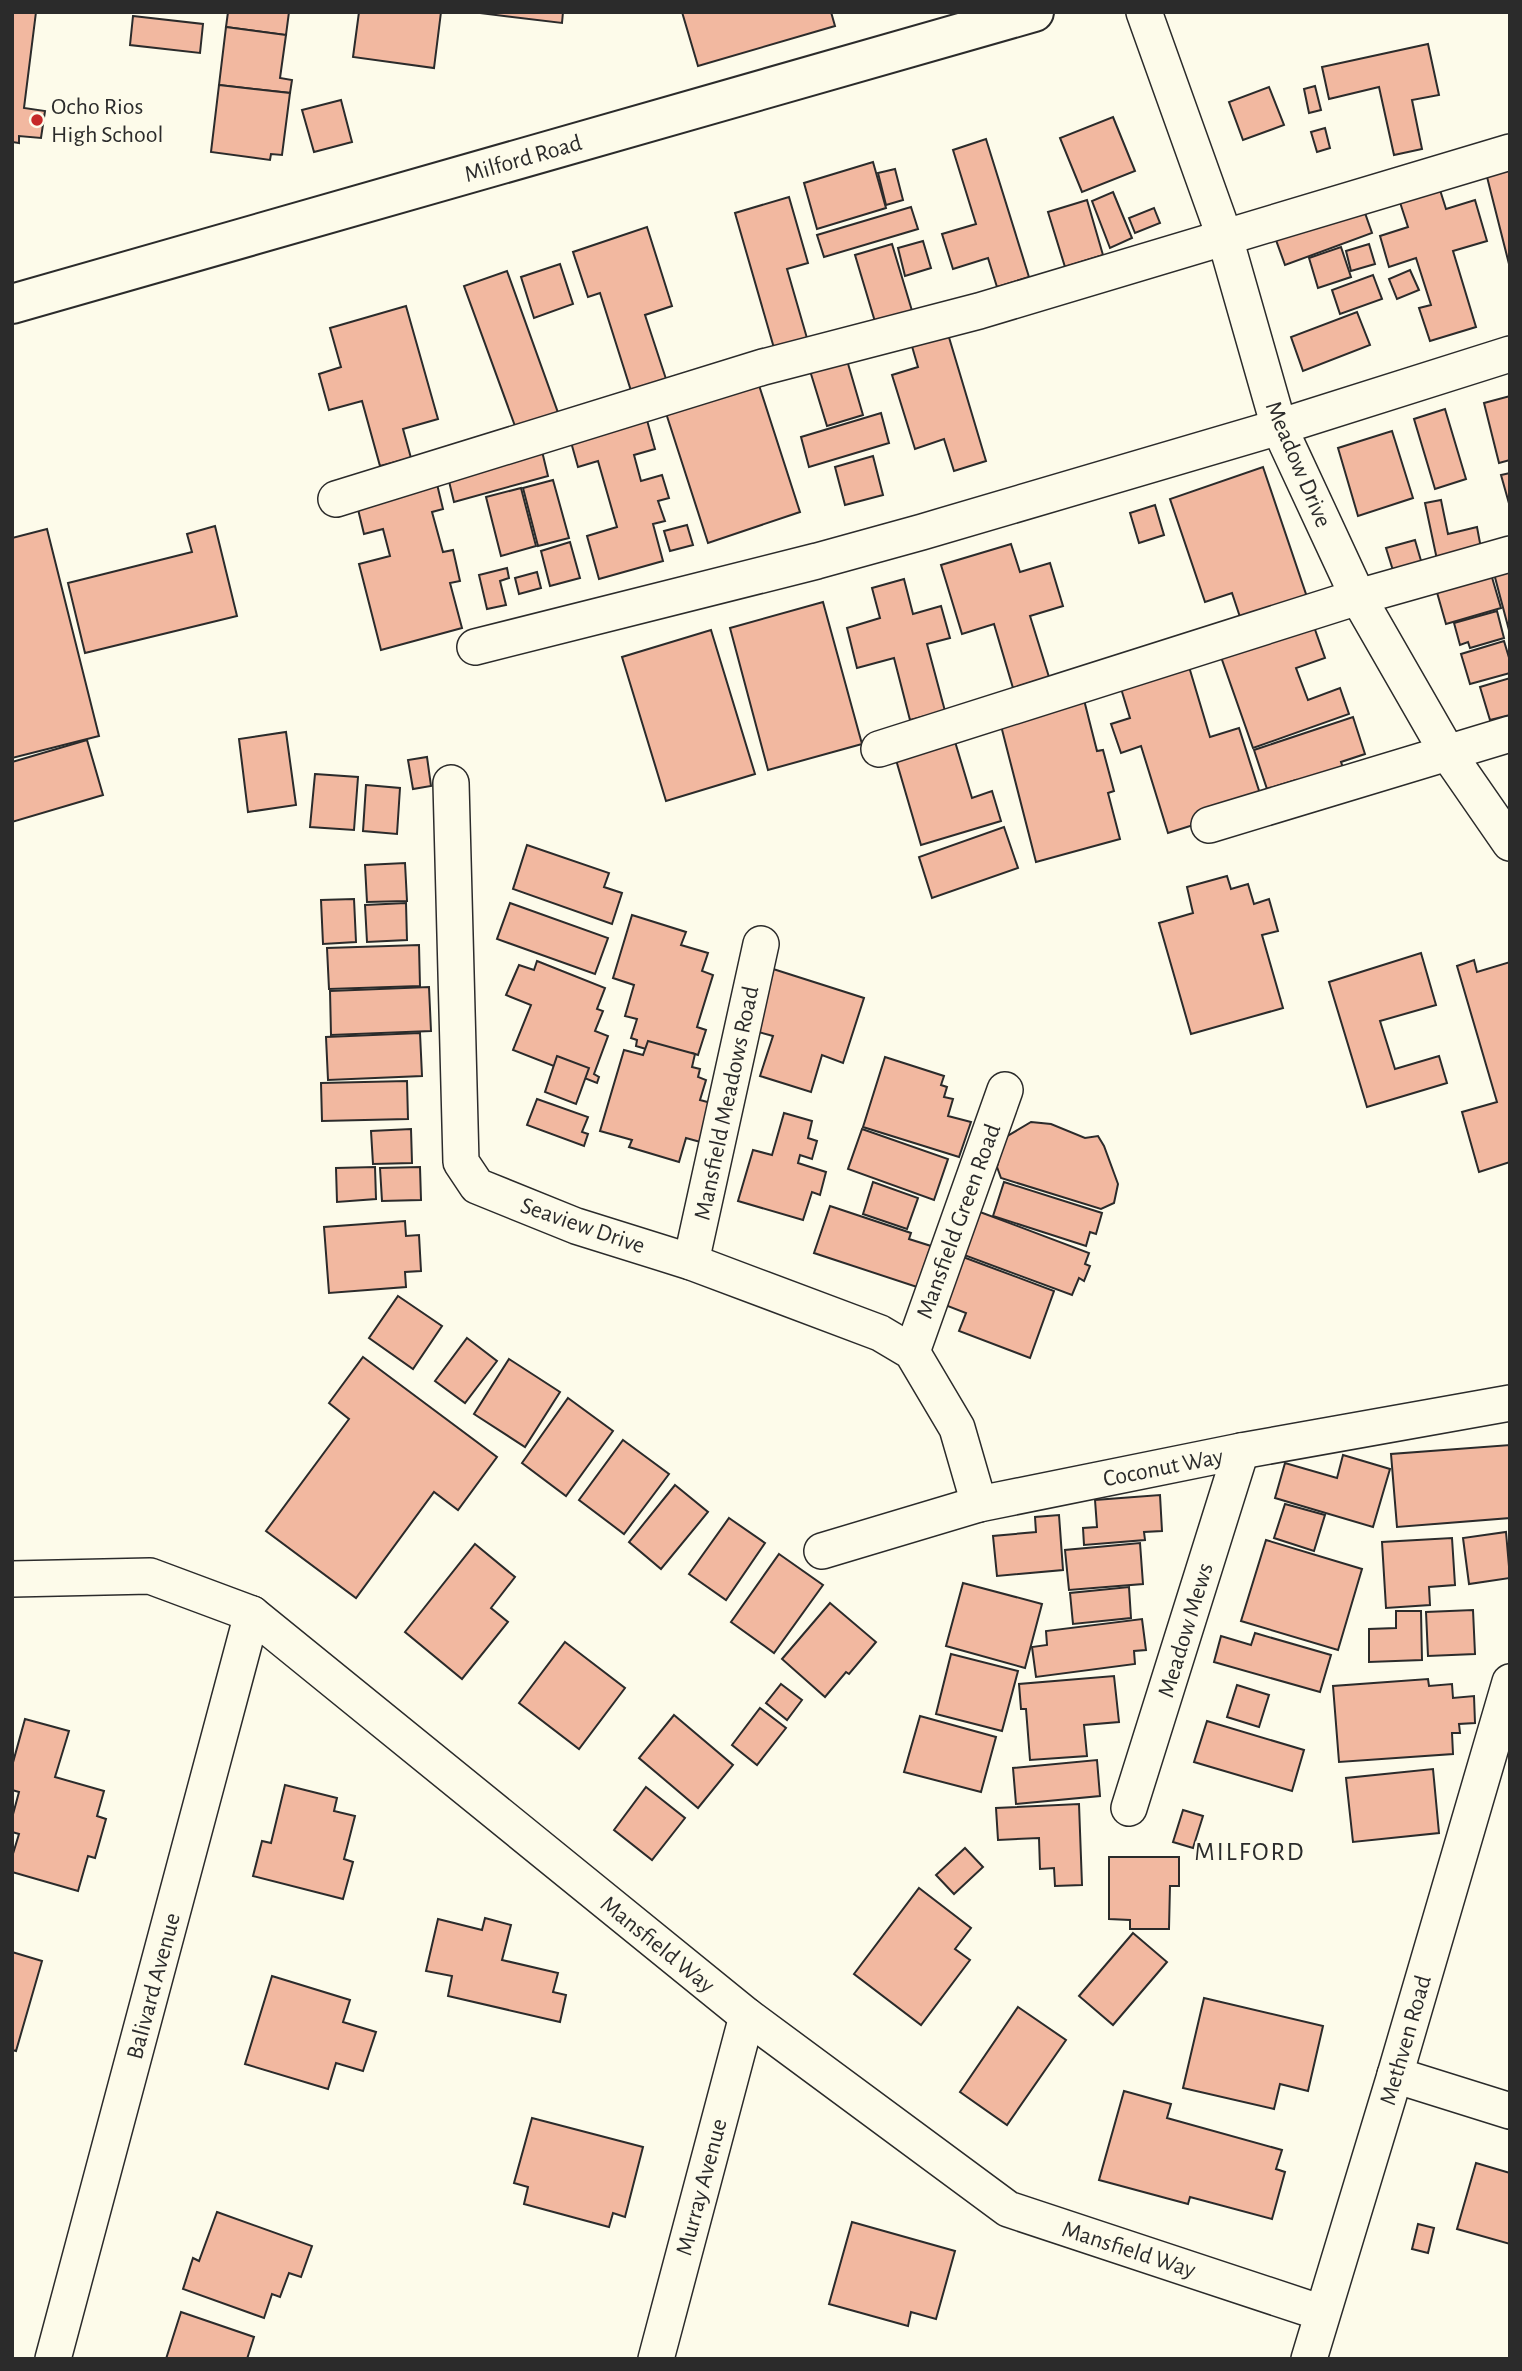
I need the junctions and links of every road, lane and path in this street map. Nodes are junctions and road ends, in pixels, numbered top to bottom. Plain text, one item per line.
1 (1034, 12) edge
2 (1144, 12) edge
3 (1510, 152) edge
4 (1225, 238) junction
5 (12, 304) edge
6 (1510, 354) edge
7 (1279, 427) junction
8 (336, 499) dead end
9 (1510, 554) edge
10 (1358, 597) junction
11 (475, 647) dead end
12 (1510, 734) edge
13 (879, 749) dead end
14 (1447, 752) junction
15 (451, 783) dead end
16 (1209, 825) dead end
17 (1510, 843) edge
18 (761, 944) dead end
19 (1005, 1090) dead end
20 (691, 1262) junction
21 (912, 1352) junction
22 (1510, 1403) edge
23 (1241, 1451) junction
24 (979, 1504) junction
25 (822, 1551) dead end
26 (12, 1579) edge
27 (252, 1614) junction
28 (1510, 1682) edge
29 (1504, 1722) edge
30 (1129, 1808) dead end
31 (747, 2016) junction
32 (1395, 2075) junction
33 (1510, 2111) edge
34 (1322, 2313) junction
35 (53, 2359) edge
36 (656, 2359) edge
37 (1309, 2359) edge

1 - 5 main road, Milford Road
2 - 4 street, Meadow Drive
3 - 4 street
4 - 7 street, Meadow Drive
4 - 8 street
6 - 7 street
7 - 10 street, Meadow Drive
7 - 11 street
9 - 10 street
10 - 13 street
10 - 14 street, Meadow Drive
12 - 14 street
14 - 16 street
14 - 17 street, Meadow Drive
15 - 20 street, Seaview Drive
18 - 20 street, Mansfield Meadows Road
19 - 21 street, Mansfield Green Road
20 - 21 street, Seaview Drive
21 - 24 street, Seaview Drive
22 - 23 street, Coconut Way
23 - 24 street, Coconut Way
23 - 30 street, Meadow Mews
24 - 25 street, Coconut Way
26 - 27 street, Mansfield Way
27 - 31 street, Mansfield Way
27 - 35 street, Balivard Avenue
28 - 29 street
29 - 32 street, Methven Road
31 - 34 street, Mansfield Way
31 - 36 street, Murray Avenue
32 - 33 street
32 - 34 street, Methven Road
34 - 37 street, Methven Road

